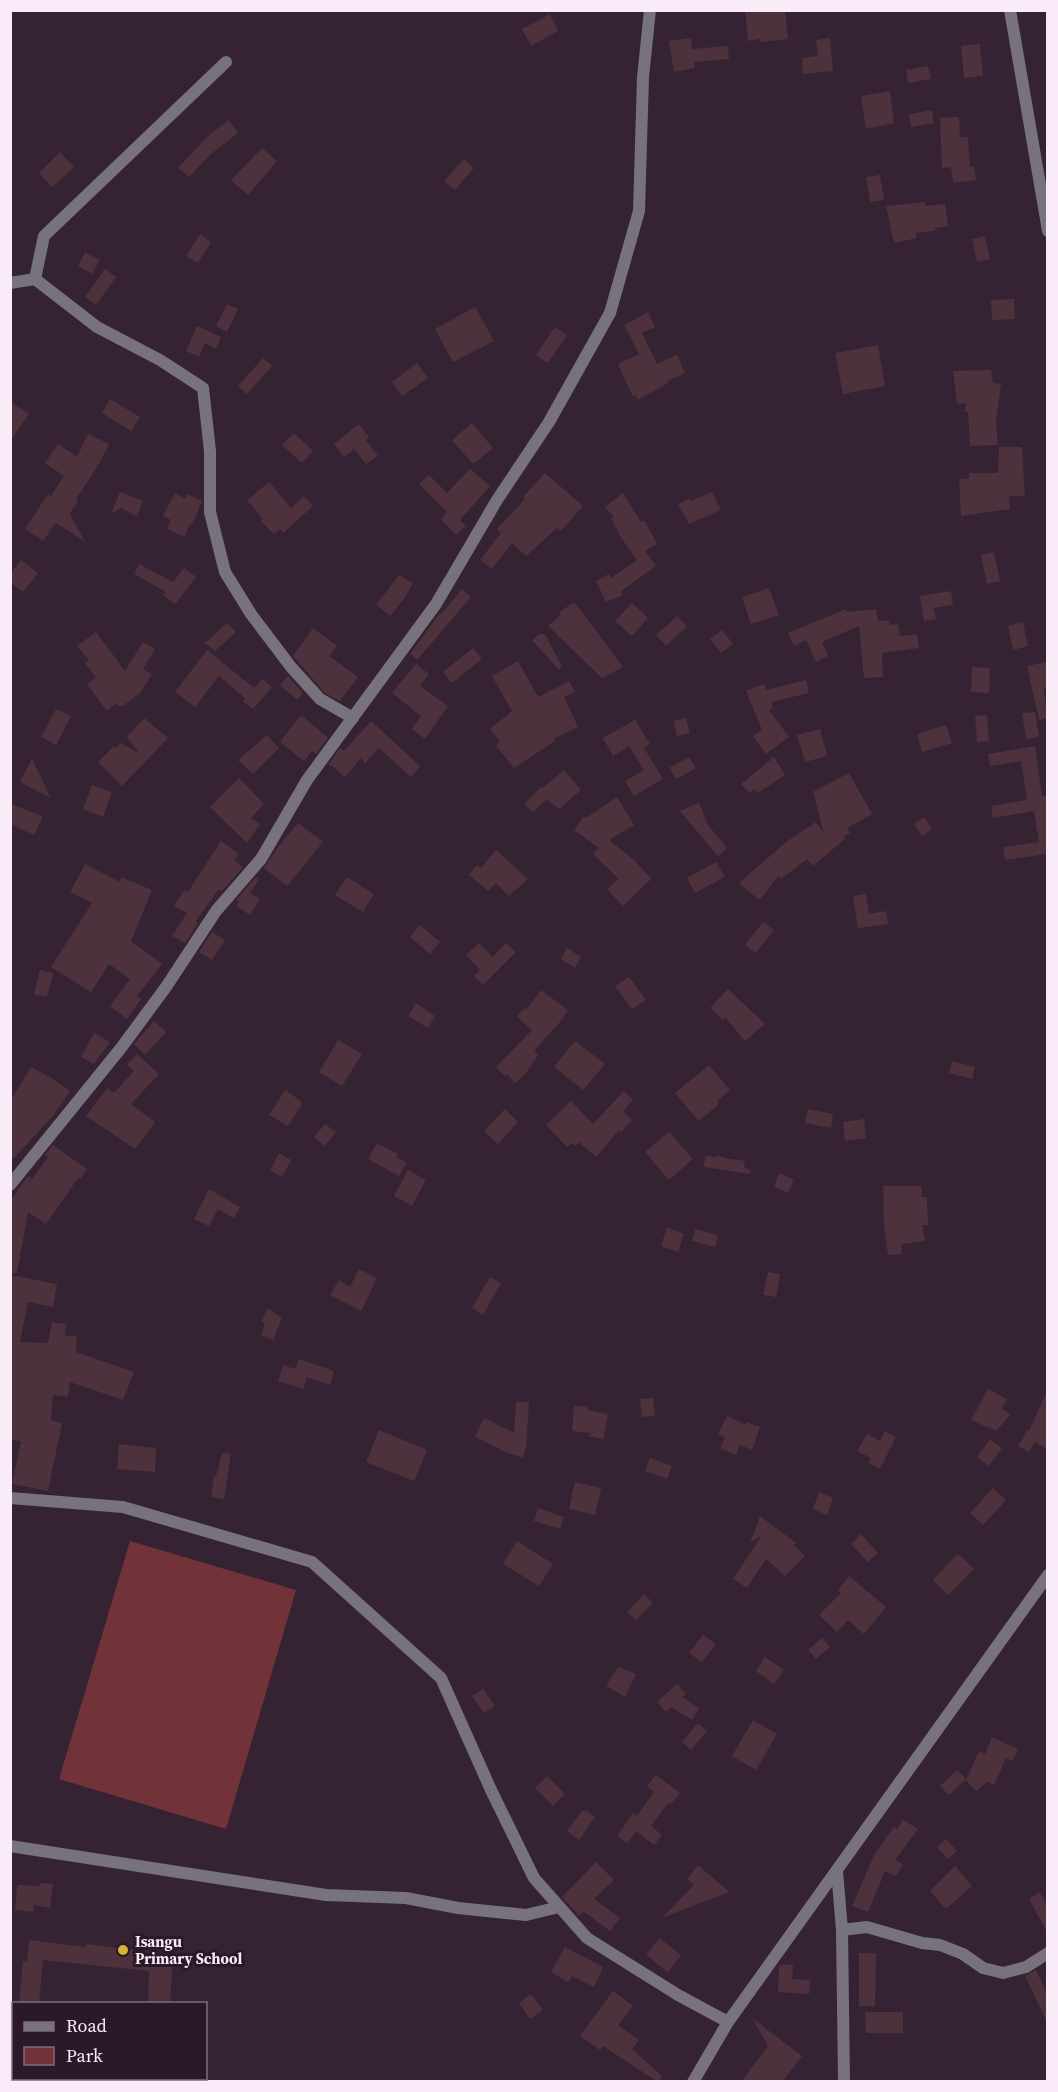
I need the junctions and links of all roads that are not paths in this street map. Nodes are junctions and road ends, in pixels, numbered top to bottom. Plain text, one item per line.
1 (650, 10) edge
2 (1010, 10) edge
3 (226, 62) dead end
4 (1047, 231) edge
5 (35, 279) junction
6 (10, 283) edge
7 (353, 718) junction
8 (10, 1185) edge
9 (10, 1498) edge
10 (1047, 1575) edge
11 (10, 1846) edge
12 (837, 1871) junction
13 (560, 1907) junction
14 (842, 1930) junction
15 (1047, 1953) edge
16 (728, 2022) junction
17 (693, 2082) edge
18 (844, 2082) edge

1 - 7 street
2 - 4 street
3 - 5 street
5 - 6 street
5 - 7 street
7 - 8 street
9 - 13 street
10 - 12 street
11 - 13 street
12 - 14 street
12 - 16 street
13 - 16 street
14 - 15 street
14 - 18 street
16 - 17 street

